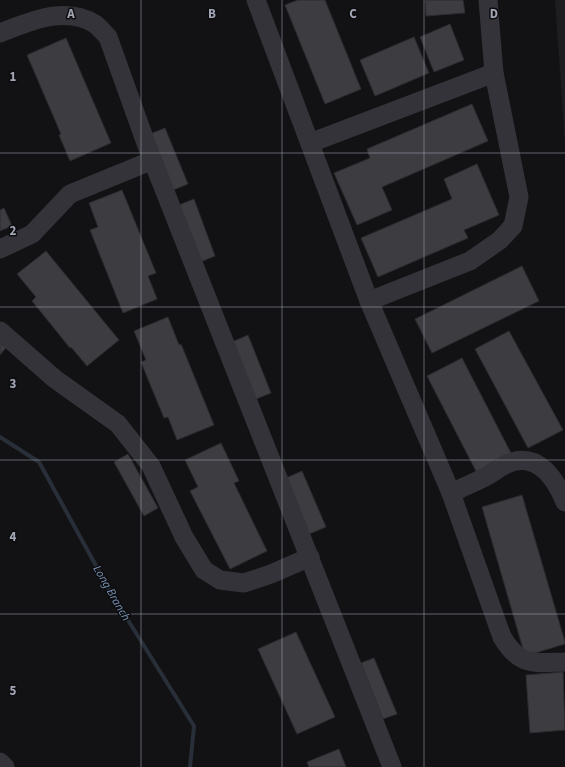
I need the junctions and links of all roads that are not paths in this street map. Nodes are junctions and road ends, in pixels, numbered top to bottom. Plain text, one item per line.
1 (256, 0) edge
2 (488, 0) edge
3 (0, 33) edge
4 (494, 72) junction
5 (310, 143) junction
6 (153, 160) junction
7 (0, 249) edge
8 (369, 301) junction
9 (0, 331) edge
10 (451, 493) junction
11 (565, 502) edge
12 (310, 557) junction
13 (565, 662) edge
14 (0, 762) edge
15 (5, 767) edge
16 (392, 767) edge

1 - 5 lane
2 - 4 lane
3 - 6 lane
4 - 5 lane
4 - 8 lane
5 - 8 lane
6 - 7 lane
6 - 12 lane
8 - 10 lane
9 - 12 lane
10 - 11 lane
10 - 13 lane
12 - 16 lane
14 - 15 lane

